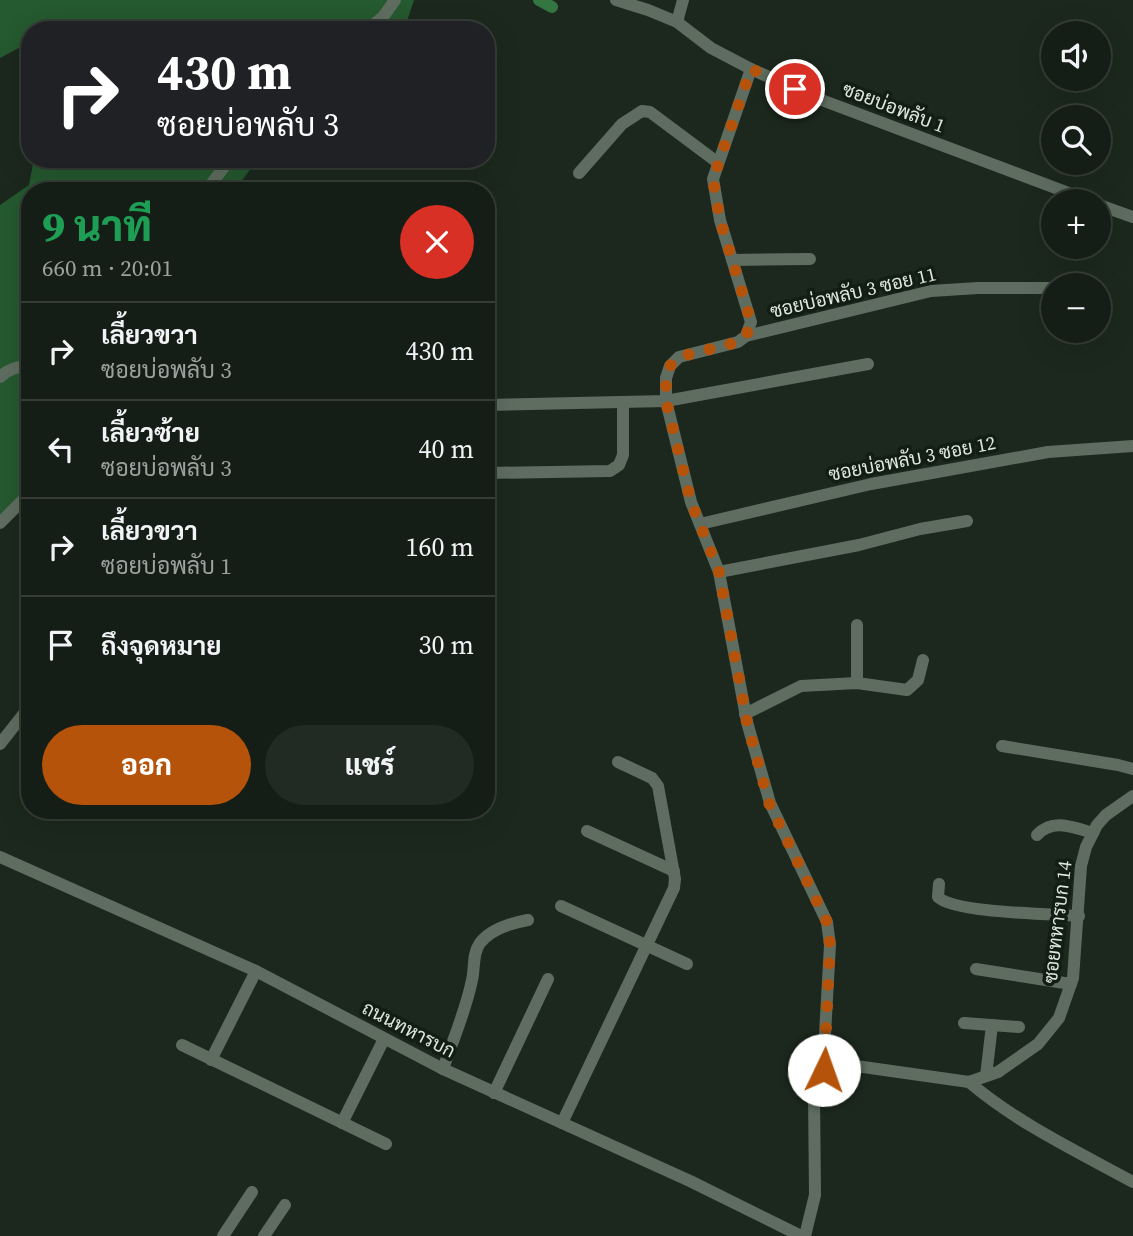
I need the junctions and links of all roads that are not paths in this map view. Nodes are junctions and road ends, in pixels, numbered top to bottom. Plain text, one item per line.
1 (395, 0) edge
2 (616, 0) edge
3 (683, 0) edge
4 (378, 21) edge
5 (677, 22) junction
6 (751, 69) junction
7 (718, 162) junction
8 (579, 173) dead end
9 (1058, 189) edge
10 (1111, 209) edge
11 (1133, 217) edge
12 (810, 259) dead end
13 (732, 260) junction
14 (1041, 288) edge
15 (746, 336) junction
16 (868, 364) dead end
17 (21, 366) edge
18 (0, 377) edge
19 (666, 401) junction
20 (623, 403) junction
21 (495, 405) edge
22 (1133, 446) edge
23 (495, 473) edge
24 (21, 502) edge
25 (967, 521) dead end
26 (0, 523) edge
27 (700, 524) junction
28 (719, 572) junction
29 (857, 625) dead end
30 (923, 660) dead end
31 (857, 683) junction
32 (745, 714) junction
33 (21, 717) edge
34 (0, 744) edge
35 (1002, 746) dead end
36 (618, 762) dead end
37 (1133, 769) edge
38 (1133, 796) edge
39 (587, 831) dead end
40 (1093, 833) junction
41 (1037, 835) dead end
42 (0, 857) edge
43 (674, 871) junction
44 (939, 884) dead end
45 (561, 906) dead end
46 (1079, 916) junction
47 (528, 920) dead end
48 (647, 944) junction
49 (687, 964) dead end
50 (976, 969) dead end
51 (256, 971) junction
52 (548, 979) dead end
53 (1071, 984) junction
54 (964, 1023) dead end
55 (992, 1025) junction
56 (1019, 1027) dead end
57 (384, 1039) junction
58 (182, 1045) dead end
59 (211, 1060) junction
60 (443, 1069) junction
61 (824, 1070) junction
62 (986, 1076) junction
63 (969, 1082) junction
64 (494, 1093) junction
65 (342, 1123) junction
66 (562, 1123) junction
67 (386, 1144) dead end
68 (1133, 1182) edge
69 (252, 1192) dead end
70 (285, 1205) dead end
71 (223, 1236) edge
72 (264, 1236) edge
73 (803, 1236) edge

1 - 4 street
2 - 5 street, ซอยบ่อพลับ 1
3 - 5 street
5 - 6 street, ซอยบ่อพลับ 1
6 - 7 street
6 - 9 street, ซอยบ่อพลับ 1
7 - 8 street
7 - 13 street
10 - 11 street
12 - 13 street
13 - 15 street
14 - 15 street, ซอยบ่อพลับ 3 ซอย 11
15 - 19 street, ซอยบ่อพลับ 3 ซอย 11
16 - 19 street
17 - 18 street
19 - 20 street
19 - 27 street, ซอยบ่อพลับ 3 ซอย 11
20 - 21 street
20 - 23 street
22 - 27 street, ซอยบ่อพลับ 3 ซอย 12
24 - 26 street
25 - 28 street
27 - 28 street, ซอยบ่อพลับ 3 ซอย 11
28 - 32 street, ซอยบ่อพลับ 3 ซอย 11
29 - 31 street
30 - 31 street
31 - 32 street
32 - 61 street, ซอยบ่อพลับ 3 ซอย 11
33 - 34 street
35 - 37 street
36 - 43 street
38 - 40 street, ซอยทหารบก 14
39 - 43 street
40 - 41 street
40 - 46 street, ซอยทหารบก 14
42 - 51 street, ถนนทหารบก
43 - 48 street
44 - 46 street
45 - 48 street
46 - 53 street, ซอยทหารบก 14
47 - 60 street
48 - 49 street
48 - 66 street
50 - 53 street
51 - 57 street, ถนนทหารบก
51 - 59 street
52 - 64 street
53 - 62 street, ซอยทหารบก 14
54 - 55 street
55 - 56 street
55 - 62 street
57 - 60 street, ถนนทหารบก
57 - 65 street
58 - 59 street
59 - 65 street
60 - 64 street, ถนนทหารบก
61 - 63 street, ซอยทหารบก 14
61 - 73 street
62 - 63 street, ซอยทหารบก 14
63 - 68 street
64 - 66 street, ถนนทหารบก
65 - 67 street
66 - 73 street, ถนนทหารบก
69 - 71 street
70 - 72 street

